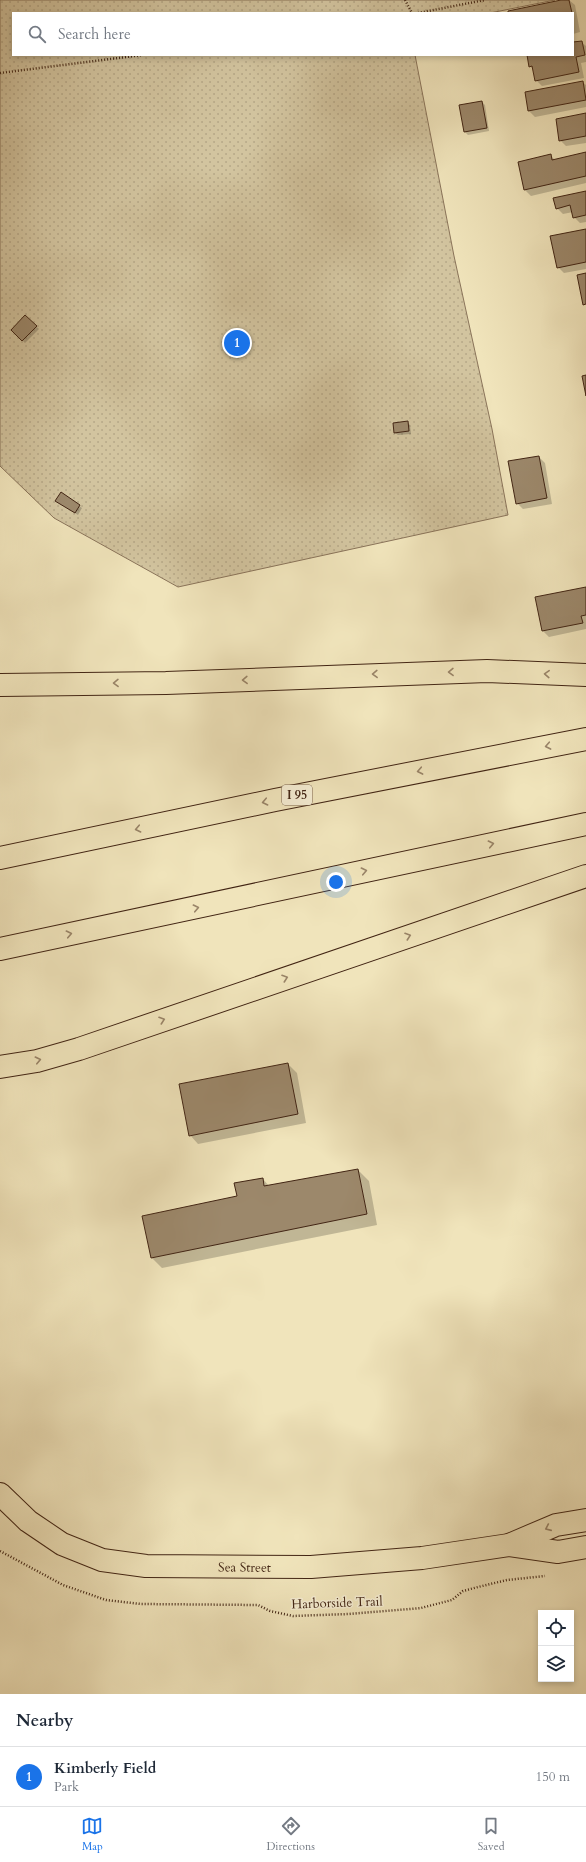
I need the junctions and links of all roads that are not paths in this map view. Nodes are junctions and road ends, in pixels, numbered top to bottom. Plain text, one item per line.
1 (586, 675) edge
2 (0, 685) edge
3 (586, 739) edge
4 (586, 824) edge
5 (5, 857) edge
6 (586, 876) edge
7 (0, 949) edge
8 (0, 1067) edge
9 (0, 1494) edge
10 (586, 1520) edge
11 (509, 1545) junction
12 (586, 1547) edge

1 -> 2 main road
3 -> 5 main road, I 95
7 -> 4 main road
8 -> 6 main road
9 - 11 main road, Sea Street
10 -> 11 main road, Sea Street
11 - 12 main road, Sea Street

